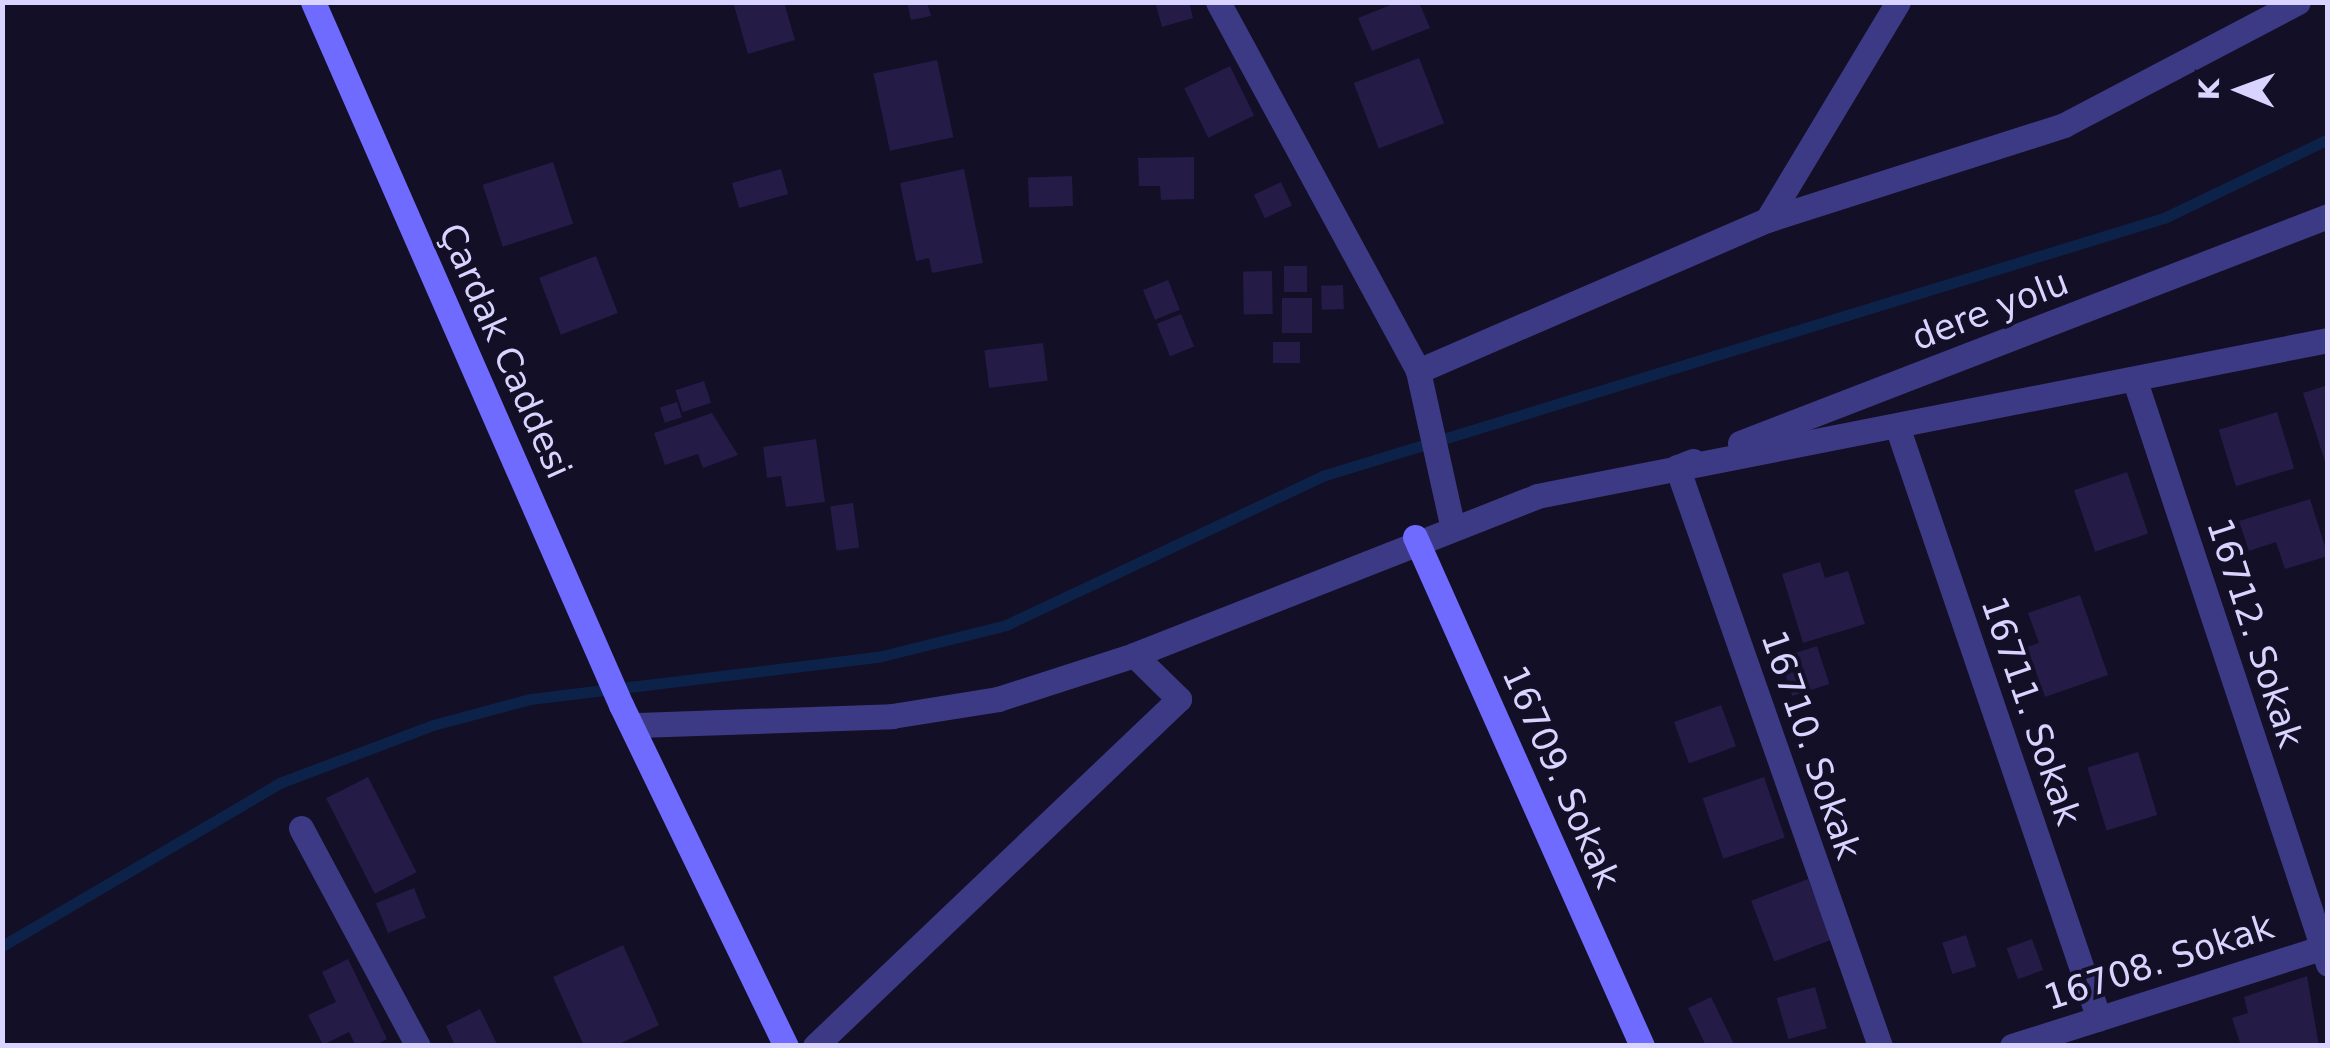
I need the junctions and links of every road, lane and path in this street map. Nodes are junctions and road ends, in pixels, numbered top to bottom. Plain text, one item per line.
1 (313, 2) edge
2 (1218, 2) edge
3 (1898, 2) edge
4 (2298, 2) edge
5 (2328, 216) edge
6 (1767, 220) junction
7 (2328, 340) edge
8 (1418, 372) junction
9 (2135, 381) junction
10 (1897, 426) junction
11 (1677, 467) junction
12 (1452, 524) junction
13 (1415, 537) junction
14 (1134, 655) junction
15 (629, 715) junction
16 (301, 828) dead end
17 (2326, 952) edge
18 (2099, 1019) junction
19 (418, 1046) edge
20 (786, 1046) edge
21 (815, 1046) edge
22 (1642, 1046) edge
23 (1880, 1046) edge
24 (2012, 1046) edge

1 - 15 main road, Çardak Caddesi
2 - 8 street
3 - 6 street
4 - 6 street
5 - 11 street, dere yolu
6 - 8 street
7 - 9 street
8 - 12 street
9 - 10 street
9 - 17 street, 16712. Sokak
10 - 11 street
10 - 18 street, 16711. Sokak
11 - 12 street
11 - 23 street, 16710. Sokak
12 - 13 street
13 - 14 street
13 - 22 main road, 16709. Sokak
14 - 15 street
14 - 21 street
15 - 20 main road, Çardak Caddesi
16 - 19 street
17 - 18 street, 16708. Sokak
18 - 24 street, 16708. Sokak

